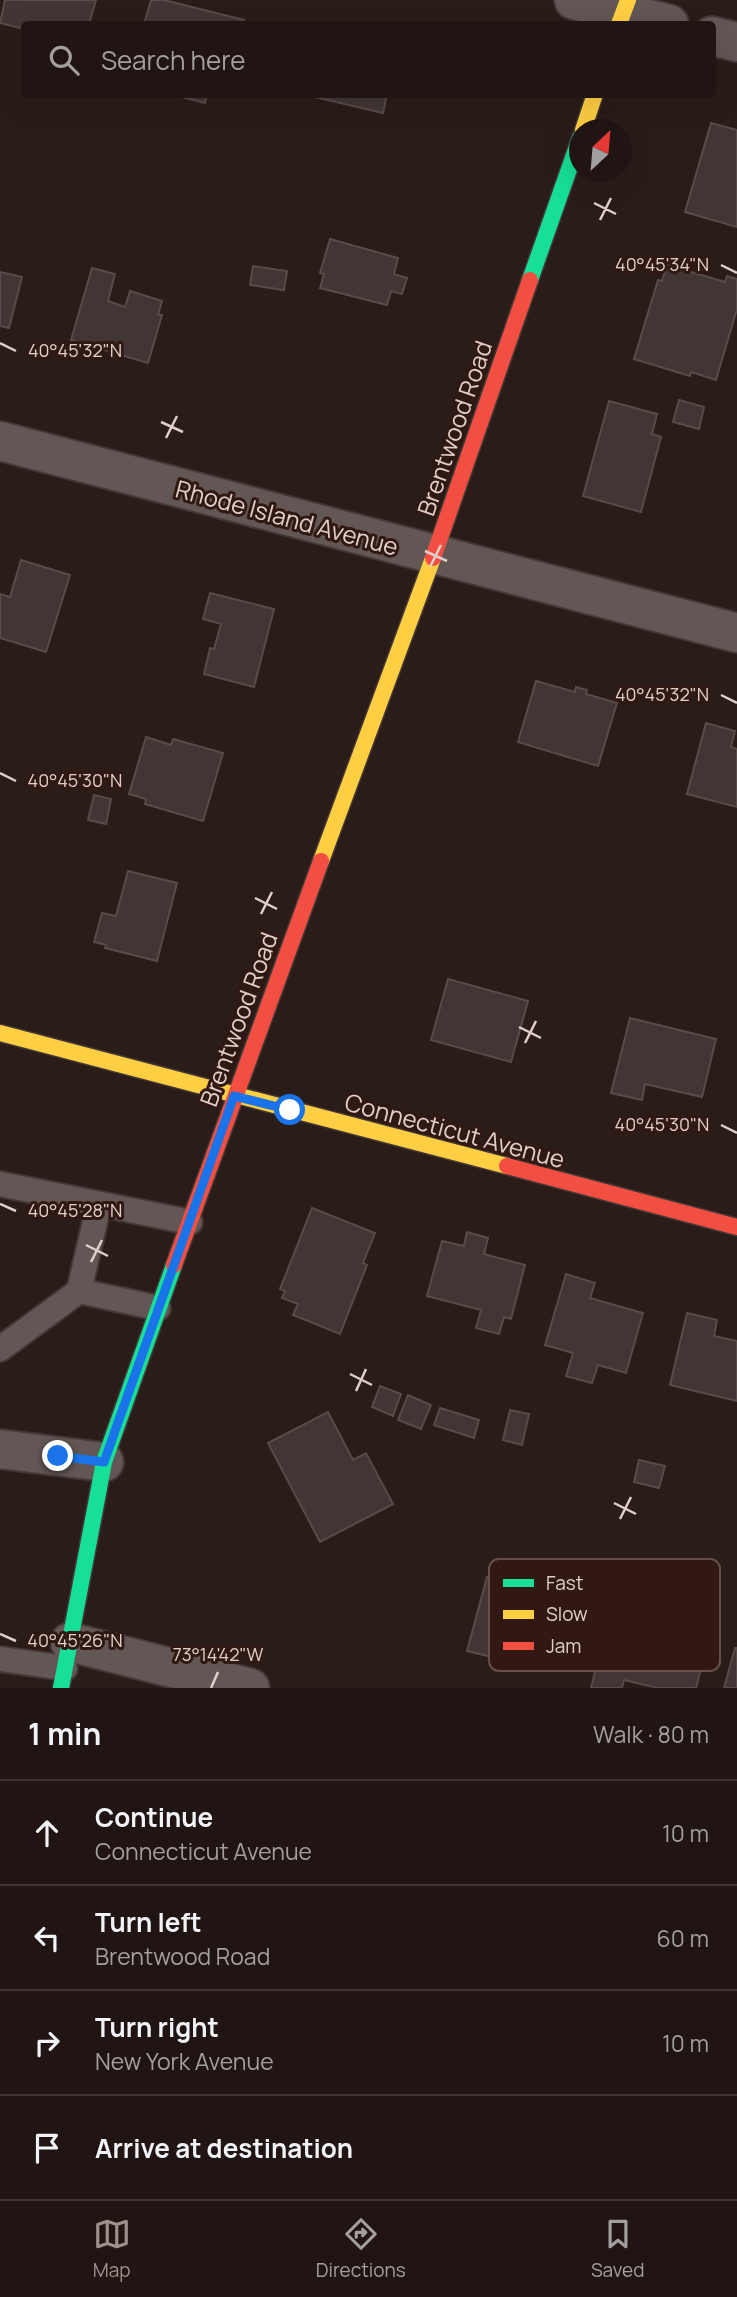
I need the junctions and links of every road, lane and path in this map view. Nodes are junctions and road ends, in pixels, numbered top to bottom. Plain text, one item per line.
1 (574, 0) edge
2 (623, 12) edge
3 (658, 21) edge
4 (716, 37) edge
5 (737, 42) edge
6 (594, 98) edge
7 (587, 119) edge
8 (569, 167) edge
9 (0, 441) edge
10 (434, 555) junction
11 (737, 633) edge
12 (0, 1033) edge
13 (234, 1096) junction
14 (0, 1184) edge
15 (99, 1204) junction
16 (190, 1222) junction
17 (737, 1227) edge
18 (79, 1291) junction
19 (158, 1308) junction
20 (0, 1349) edge
21 (0, 1449) edge
22 (104, 1462) junction
23 (0, 1660) edge
24 (65, 1666) edge
25 (180, 1679) edge
26 (250, 1688) edge

1 - 2 street
2 - 3 street
4 - 5 street
6 - 7 street
8 - 10 street, Brentwood Road
9 - 10 street, Rhode Island Avenue
10 - 11 street, Rhode Island Avenue
10 - 13 street, Brentwood Road
12 - 13 street, Connecticut Avenue
13 - 16 street, Brentwood Road
13 - 17 street, Connecticut Avenue
14 - 15 lane
15 - 16 lane
15 - 18 lane
16 - 19 street, Brentwood Road
18 - 19 lane
18 - 20 lane
19 - 22 street, Brentwood Road
21 - 22 street
22 - 24 street, Brentwood Road
23 - 24 lane
24 - 25 street
25 - 26 street

